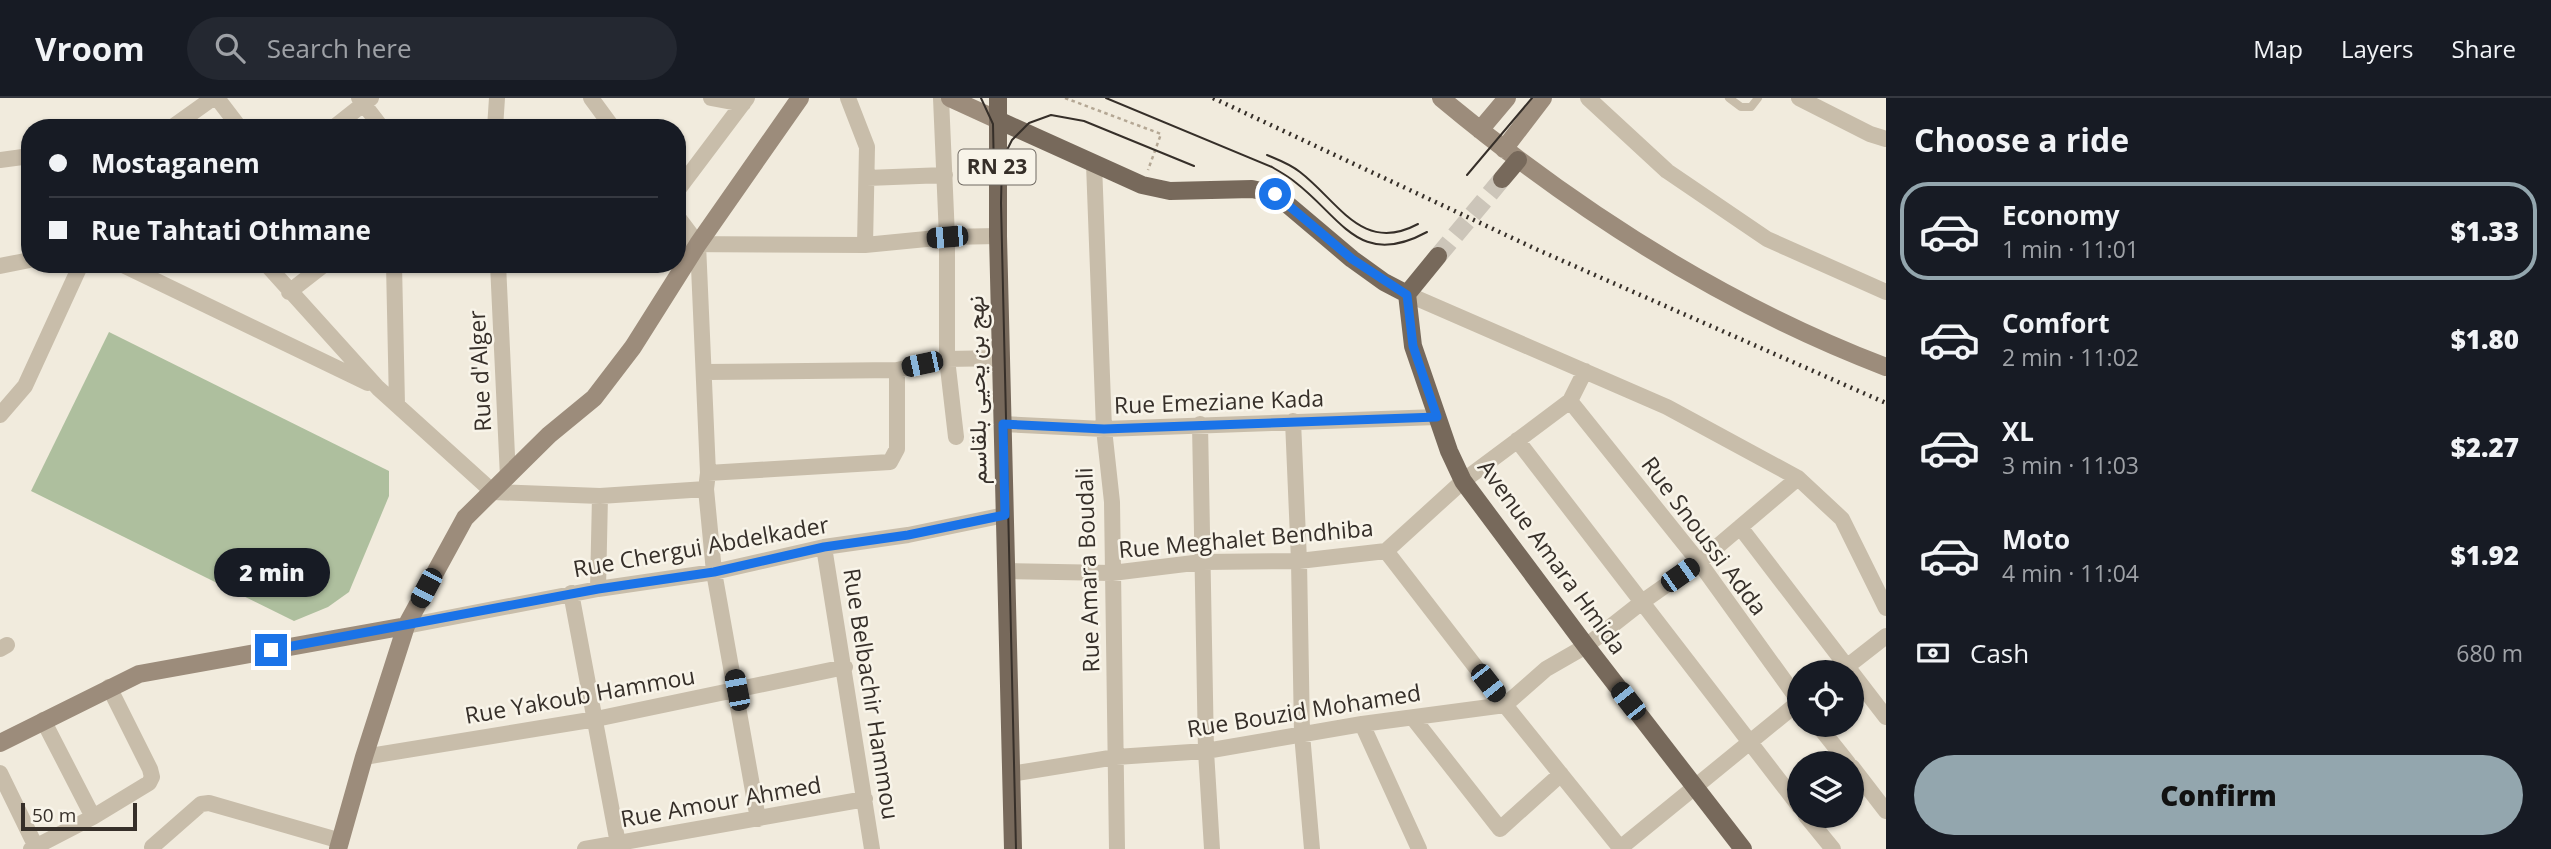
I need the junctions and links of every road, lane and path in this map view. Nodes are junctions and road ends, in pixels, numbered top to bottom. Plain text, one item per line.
1 (215, 98) edge
2 (497, 98) edge
3 (591, 98) edge
4 (711, 98) edge
5 (800, 98) edge
6 (848, 98) edge
7 (941, 98) edge
8 (950, 98) edge
9 (998, 98) edge
10 (1065, 98) edge
11 (1441, 98) edge
12 (1543, 98) edge
13 (1588, 98) edge
14 (1729, 98) edge
15 (1758, 98) edge
16 (1799, 98) edge
17 (1506, 99) edge
18 (365, 100) edge
19 (745, 101) edge
20 (184, 119) edge
21 (232, 119) edge
22 (343, 119) edge
23 (377, 119) edge
24 (496, 119) edge
25 (606, 119) edge
26 (998, 120) junction
27 (1480, 130) junction
28 (1886, 139) edge
29 (1511, 154) junction
30 (21, 157) edge
31 (0, 160) edge
32 (1094, 164) junction
33 (945, 175) junction
34 (867, 178) junction
35 (686, 179) edge
36 (1502, 180) tunnel mouth
37 (1142, 185) junction
38 (686, 228) edge
39 (998, 236) junction
40 (947, 237) junction
41 (686, 244) edge
42 (698, 244) junction
43 (865, 245) junction
44 (1438, 256) tunnel mouth
45 (21, 262) edge
46 (686, 263) edge
47 (0, 266) edge
48 (77, 273) edge
49 (140, 273) edge
50 (273, 273) edge
51 (313, 273) edge
52 (394, 273) edge
53 (498, 273) edge
54 (680, 273) edge
55 (289, 292) junction
56 (1886, 292) edge
57 (1407, 295) junction
58 (1001, 358) junction
59 (947, 359) junction
60 (1886, 367) edge
61 (897, 370) junction
62 (1585, 371) junction
63 (705, 372) junction
64 (378, 388) junction
65 (1570, 401) junction
66 (397, 405) junction
67 (0, 415) edge
68 (1437, 417) junction
69 (1293, 421) junction
70 (1003, 424) junction
71 (1200, 424) junction
72 (1104, 429) junction
73 (957, 437) dead end
74 (1517, 440) junction
75 (508, 477) junction
76 (1798, 478) junction
77 (707, 481) junction
78 (1463, 481) junction
79 (493, 492) junction
80 (600, 496) junction
81 (1005, 515) junction
82 (1741, 527) junction
83 (824, 547) junction
84 (1386, 551) junction
85 (1299, 561) junction
86 (1202, 562) junction
87 (1699, 562) junction
88 (1006, 571) junction
89 (714, 572) junction
90 (1112, 573) junction
91 (598, 589) junction
92 (571, 593) junction
93 (1642, 602) junction
94 (1886, 608) edge
95 (406, 626) junction
96 (1886, 636) edge
97 (1586, 646) junction
98 (1839, 660) edge
99 (1859, 660) edge
100 (845, 667) junction
101 (1787, 685) edge
102 (109, 687) junction
103 (737, 690) junction
104 (1864, 691) edge
105 (1505, 705) junction
106 (1787, 712) edge
107 (1886, 717) edge
108 (1413, 718) junction
109 (596, 719) junction
110 (43, 720) junction
111 (1362, 724) junction
112 (1302, 734) junction
113 (1827, 737) edge
114 (0, 743) edge
115 (1749, 744) junction
116 (1206, 751) junction
117 (1838, 751) edge
118 (364, 757) junction
119 (1116, 757) junction
120 (0, 773) edge
121 (1012, 774) junction
122 (1560, 774) junction
123 (1864, 783) edge
124 (1696, 788) junction
125 (1787, 791) edge
126 (865, 799) junction
127 (1886, 811) edge
128 (93, 817) junction
129 (758, 819) junction
130 (1816, 828) edge
131 (339, 845) edge
132 (619, 846) edge
133 (152, 847) dead end
134 (35, 848) edge
135 (585, 849) edge
136 (872, 849) edge
137 (1013, 849) edge
138 (1117, 849) edge
139 (1212, 849) edge
140 (1312, 849) edge
141 (1419, 849) edge
142 (1620, 849) edge
143 (1743, 849) edge
144 (1833, 849) edge

1 - 20 street
1 - 21 street
2 - 24 street
3 - 25 street
4 - 19 street
5 - 42 main road
6 - 34 street
7 - 33 street
8 - 26 main road
9 - 26 main road, نهج بن يحيى بلقاسم / RN 23
10 - 37 path
11 - 27 main road
12 - 29 main road
13 - 56 street
14 - 15 lane
16 - 28 street
17 - 27 main road
18 - 22 street
18 - 23 street
19 - 35 street
26 - 32 main road
26 - 39 main road, نهج بن يحيى بلقاسم / RN 23
27 - 29 main road
29 - 36 main road
29 - 60 main road
30 - 31 street
32 - 37 main road
32 - 72 street, Rue Amara Boudali
33 - 34 street
33 - 40 street
34 - 43 street
37 - 57 main road
38 - 42 street
39 - 40 street
39 - 58 main road, نهج بن يحيى بلقاسم / RN 23
40 - 43 street
40 - 59 street
41 - 42 street
42 - 43 street
42 - 46 main road
42 - 63 street
44 - 57 main road
45 - 47 street
48 - 67 street
49 - 64 street
50 - 55 street
51 - 55 street
52 - 66 street
53 - 75 street, Rue d'Alger
54 - 75 main road
55 - 64 street
57 - 62 street
57 - 68 main road, Avenue Amara Hmida
58 - 59 street
58 - 70 main road, نهج بن يحيى بلقاسم / RN 23
59 - 61 street
59 - 73 street
61 - 63 street
61 - 77 street
62 - 65 street
62 - 76 street
63 - 77 street
64 - 66 street
65 - 74 street, Rue Meghalet Bendhiba
65 - 87 street, Rue Snoussi Adda
66 - 79 street
68 - 69 street, Rue Emeziane Kada
68 - 78 main road, Avenue Amara Hmida
69 - 71 street, Rue Emeziane Kada
69 - 85 street
70 - 72 street, Rue Emeziane Kada
70 - 81 main road, نهج بن يحيى بلقاسم / RN 23
71 - 72 street, Rue Emeziane Kada
71 - 86 street
72 - 90 street, Rue Amara Boudali
74 - 78 street, Rue Meghalet Bendhiba
74 - 93 street
75 - 79 main road
76 - 82 street
76 - 94 street
77 - 80 street
77 - 89 street
78 - 84 street, Rue Meghalet Bendhiba
78 - 97 main road, Avenue Amara Hmida
79 - 80 street
79 - 95 main road
80 - 91 street
81 - 83 street, Rue Chergui Abdelkader
81 - 88 main road, نهج بن يحيى بلقاسم / RN 23
82 - 87 street
82 - 98 street
83 - 89 street, Rue Chergui Abdelkader
83 - 100 street, Rue Belbachir Hammou
84 - 85 street, Rue Meghalet Bendhiba
84 - 105 street
85 - 86 street, Rue Meghalet Bendhiba
85 - 112 street
86 - 90 street, Rue Meghalet Bendhiba
86 - 116 street
87 - 93 street
87 - 101 street, Rue Snoussi Adda
88 - 90 street, Rue Meghalet Bendhiba
88 - 121 main road, نهج بن يحيى بلقاسم / RN 23
89 - 91 street, Rue Chergui Abdelkader
89 - 103 street
90 - 119 street, Rue Amara Boudali
91 - 92 street, Rue Chergui Abdelkader
92 - 95 street, Rue Chergui Abdelkader
92 - 109 street
93 - 97 street
93 - 115 street
95 - 102 main road
95 - 118 main road
96 - 99 street
97 - 105 street
97 - 124 main road, Avenue Amara Hmida
100 - 103 street, Rue Yakoub Hammou
100 - 126 street, Rue Belbachir Hammou
102 - 110 main road
102 - 128 street
103 - 109 street, Rue Yakoub Hammou
103 - 129 street
104 - 107 street
105 - 108 street, Rue Bouzid Mohamed
105 - 122 street
106 - 115 street
108 - 111 street, Rue Bouzid Mohamed
108 - 122 street
109 - 118 street, Rue Yakoub Hammou
109 - 132 street
110 - 114 main road
110 - 128 street
111 - 112 street, Rue Bouzid Mohamed
111 - 141 street
112 - 116 street, Rue Bouzid Mohamed
112 - 140 street
113 - 117 street
115 - 124 street
115 - 125 street
116 - 119 street, Rue Bouzid Mohamed
116 - 139 street
118 - 131 main road
119 - 121 street, Rue Bouzid Mohamed
119 - 138 street, Rue Amara Boudali
120 - 134 street
121 - 137 main road, نهج بن يحيى بلقاسم / RN 23
122 - 142 street
123 - 127 street
124 - 142 street
124 - 143 main road, Avenue Amara Hmida
126 - 129 street, Rue Amour Ahmed
126 - 136 street, Rue Belbachir Hammou
128 - 134 street
129 - 132 street, Rue Amour Ahmed
130 - 144 street
131 - 133 street
132 - 135 street, Rue Amour Ahmed

